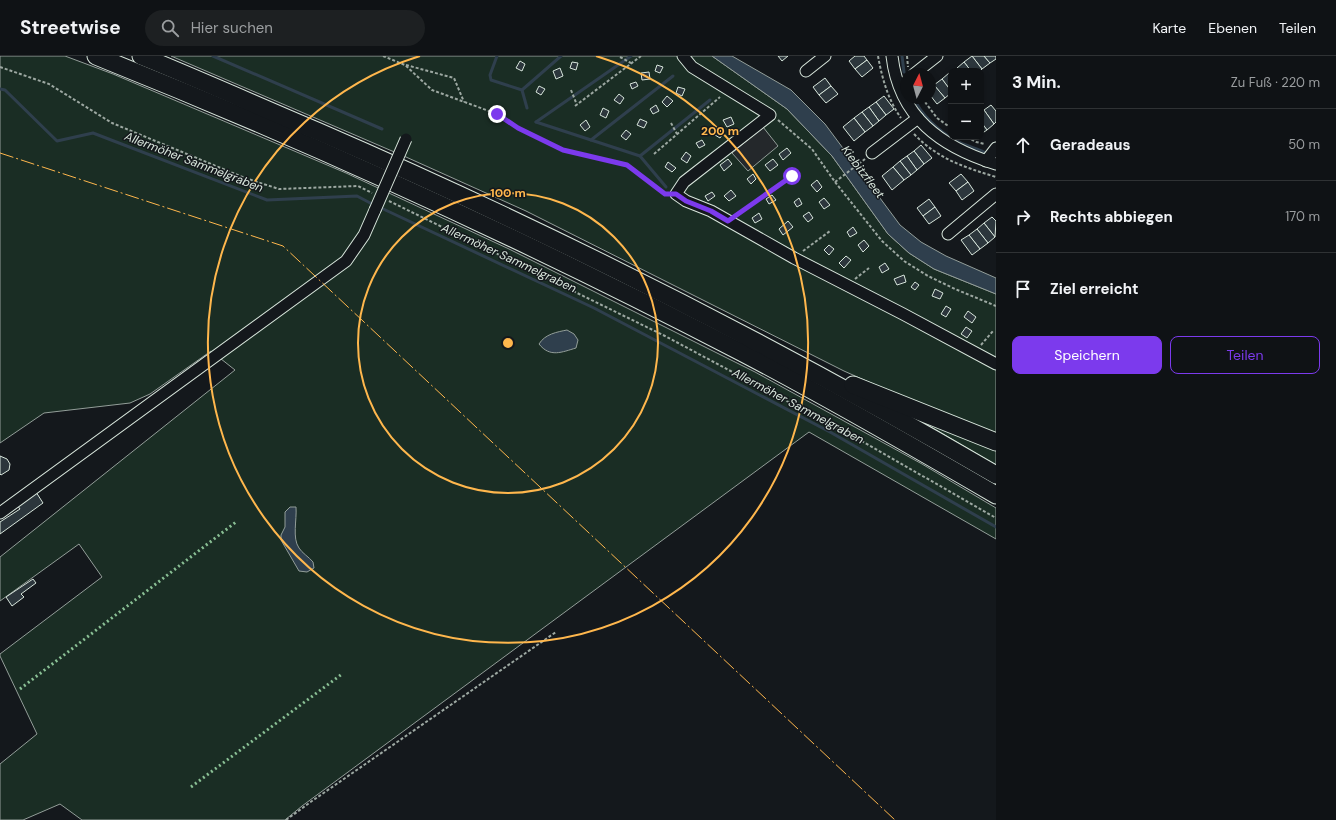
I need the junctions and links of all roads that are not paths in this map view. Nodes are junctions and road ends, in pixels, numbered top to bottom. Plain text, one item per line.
1 (96, 56) edge
2 (141, 56) edge
3 (683, 56) edge
4 (825, 56) edge
5 (892, 56) edge
6 (937, 56) edge
7 (922, 68) edge
8 (806, 71) dead end
9 (900, 77) edge
10 (910, 104) edge
11 (918, 118) junction
12 (406, 139) dead end
13 (993, 147) edge
14 (872, 153) dead end
15 (991, 162) edge
16 (996, 194) edge
17 (948, 234) dead end
18 (996, 364) edge
19 (805, 368) junction
20 (996, 442) edge
21 (996, 476) edge
22 (996, 495) edge
23 (0, 513) edge

1 - 22 highway
2 - 19 highway
3 - 18 street
4 - 8 street
5 - 9 street
6 - 7 street
10 - 11 street
11 - 14 street
11 - 15 street
12 - 23 street, bridge
13 - 15 street
16 - 17 street
19 - 20 highway
19 - 21 highway

